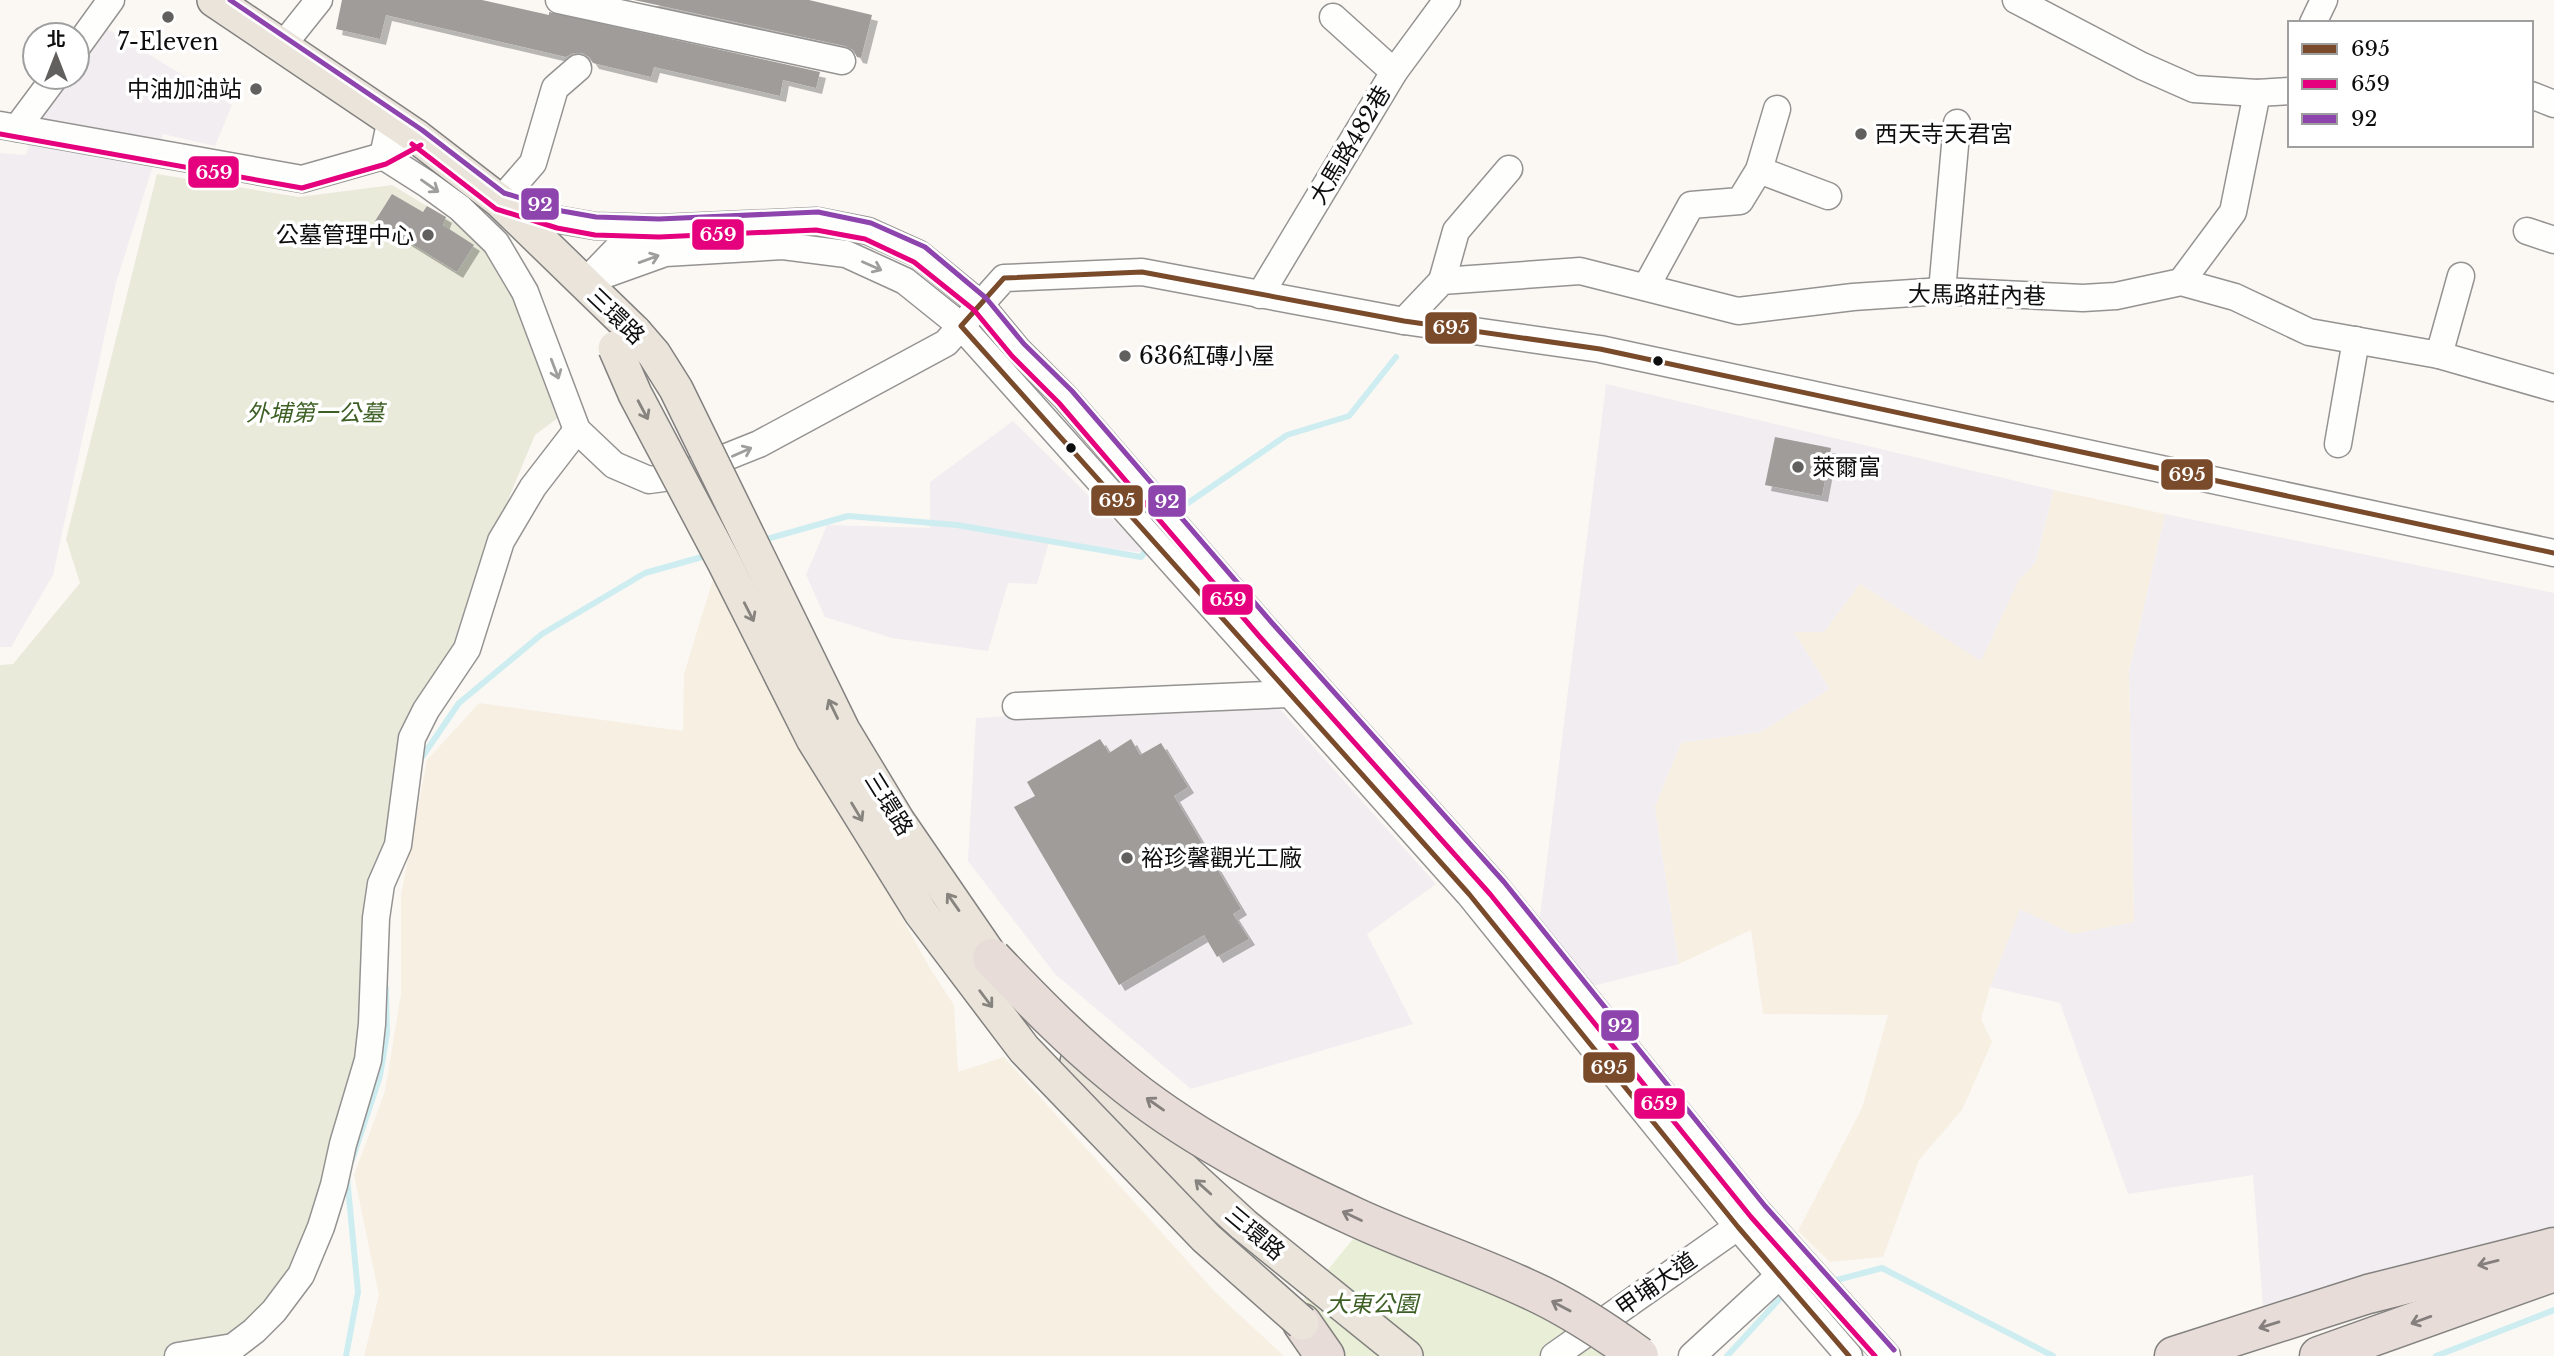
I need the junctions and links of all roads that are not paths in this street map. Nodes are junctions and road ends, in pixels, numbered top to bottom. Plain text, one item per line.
1 (111, 0) edge
2 (214, 0) edge
3 (320, 0) edge
4 (559, 0) edge
5 (1447, 0) edge
6 (2016, 0) edge
7 (2324, 0) edge
8 (1333, 16) dead end
9 (2315, 21) edge
10 (91, 28) edge
11 (283, 45) junction
12 (842, 61) dead end
13 (578, 68) dead end
14 (1394, 72) junction
15 (42, 91) edge
16 (2288, 91) edge
17 (2256, 93) junction
18 (2533, 96) edge
19 (2554, 104) edge
20 (1777, 109) dead end
21 (1957, 123) dead end
22 (9, 126) edge
23 (404, 128) junction
24 (383, 156) junction
25 (1509, 169) dead end
26 (1759, 170) junction
27 (1828, 196) dead end
28 (500, 201) junction
29 (659, 228) junction
30 (2527, 231) dead end
31 (2554, 240) edge
32 (2461, 276) dead end
33 (1442, 281) junction
34 (584, 282) junction
35 (2181, 282) junction
36 (1646, 287) junction
37 (1942, 291) junction
38 (1260, 295) junction
39 (980, 304) junction
40 (1404, 321) junction
41 (961, 326) junction
42 (625, 340) junction
43 (2356, 340) junction
44 (2439, 355) junction
45 (2554, 388) edge
46 (577, 430) junction
47 (2338, 444) dead end
48 (2554, 553) edge
49 (1289, 694) junction
50 (1016, 706) dead end
51 (992, 958) junction
52 (1748, 1219) junction
53 (2554, 1247) edge
54 (1790, 1268) junction
55 (2554, 1272) edge
56 (1303, 1323) junction
57 (178, 1356) edge
58 (1325, 1356) edge
59 (1343, 1356) edge
60 (1406, 1356) edge
61 (1554, 1356) edge
62 (1639, 1356) edge
63 (1692, 1356) edge
64 (1849, 1356) edge
65 (1887, 1356) edge
66 (2174, 1356) edge
67 (2319, 1356) edge

1 - 10 street
2 - 11 main road
3 - 11 street
4 - 12 street
5 - 14 street, 大馬路482巷
6 - 17 street
7 - 9 street
8 - 14 street
11 - 23 main road
13 - 28 street
14 - 38 street, 大馬路482巷
15 - 22 street
16 - 17 street
17 - 35 street
18 - 19 street
20 - 26 street
21 - 37 street
22 - 24 street
23 - 24 street
23 - 28 main road
24 -> 46 street
25 - 33 street
26 - 27 street
26 - 36 street
28 - 29 street
28 - 34 main road
29 - 34 street
29 - 39 street
30 - 31 street
32 - 44 street
33 - 36 street, 大馬路莊內巷
33 - 40 street
34 -> 41 street
34 - 42 main road, 三環路
35 - 37 street, 大馬路莊內巷
35 - 43 street, 大馬路莊內巷
36 - 37 street, 大馬路莊內巷
38 - 39 street
38 - 40 street
39 - 41 street
39 - 52 street
40 - 48 street
46 -> 41 street
41 - 49 street
51 -> 42 main road, 三環路, bridge
42 -> 56 main road, 三環路, bridge
43 - 44 street, 大馬路莊內巷
43 - 47 street
44 - 45 street, 大馬路莊內巷
46 - 57 street
49 - 50 street
49 - 52 street
60 -> 51 main road, 三環路, bridge
62 -> 51 highway, bridge
52 - 54 street
52 - 61 street, 甲埔大道
53 -> 66 highway
54 - 63 street
54 - 64 street
54 - 65 street
55 -> 67 highway
56 - 58 highway
56 - 59 main road, 三環路

